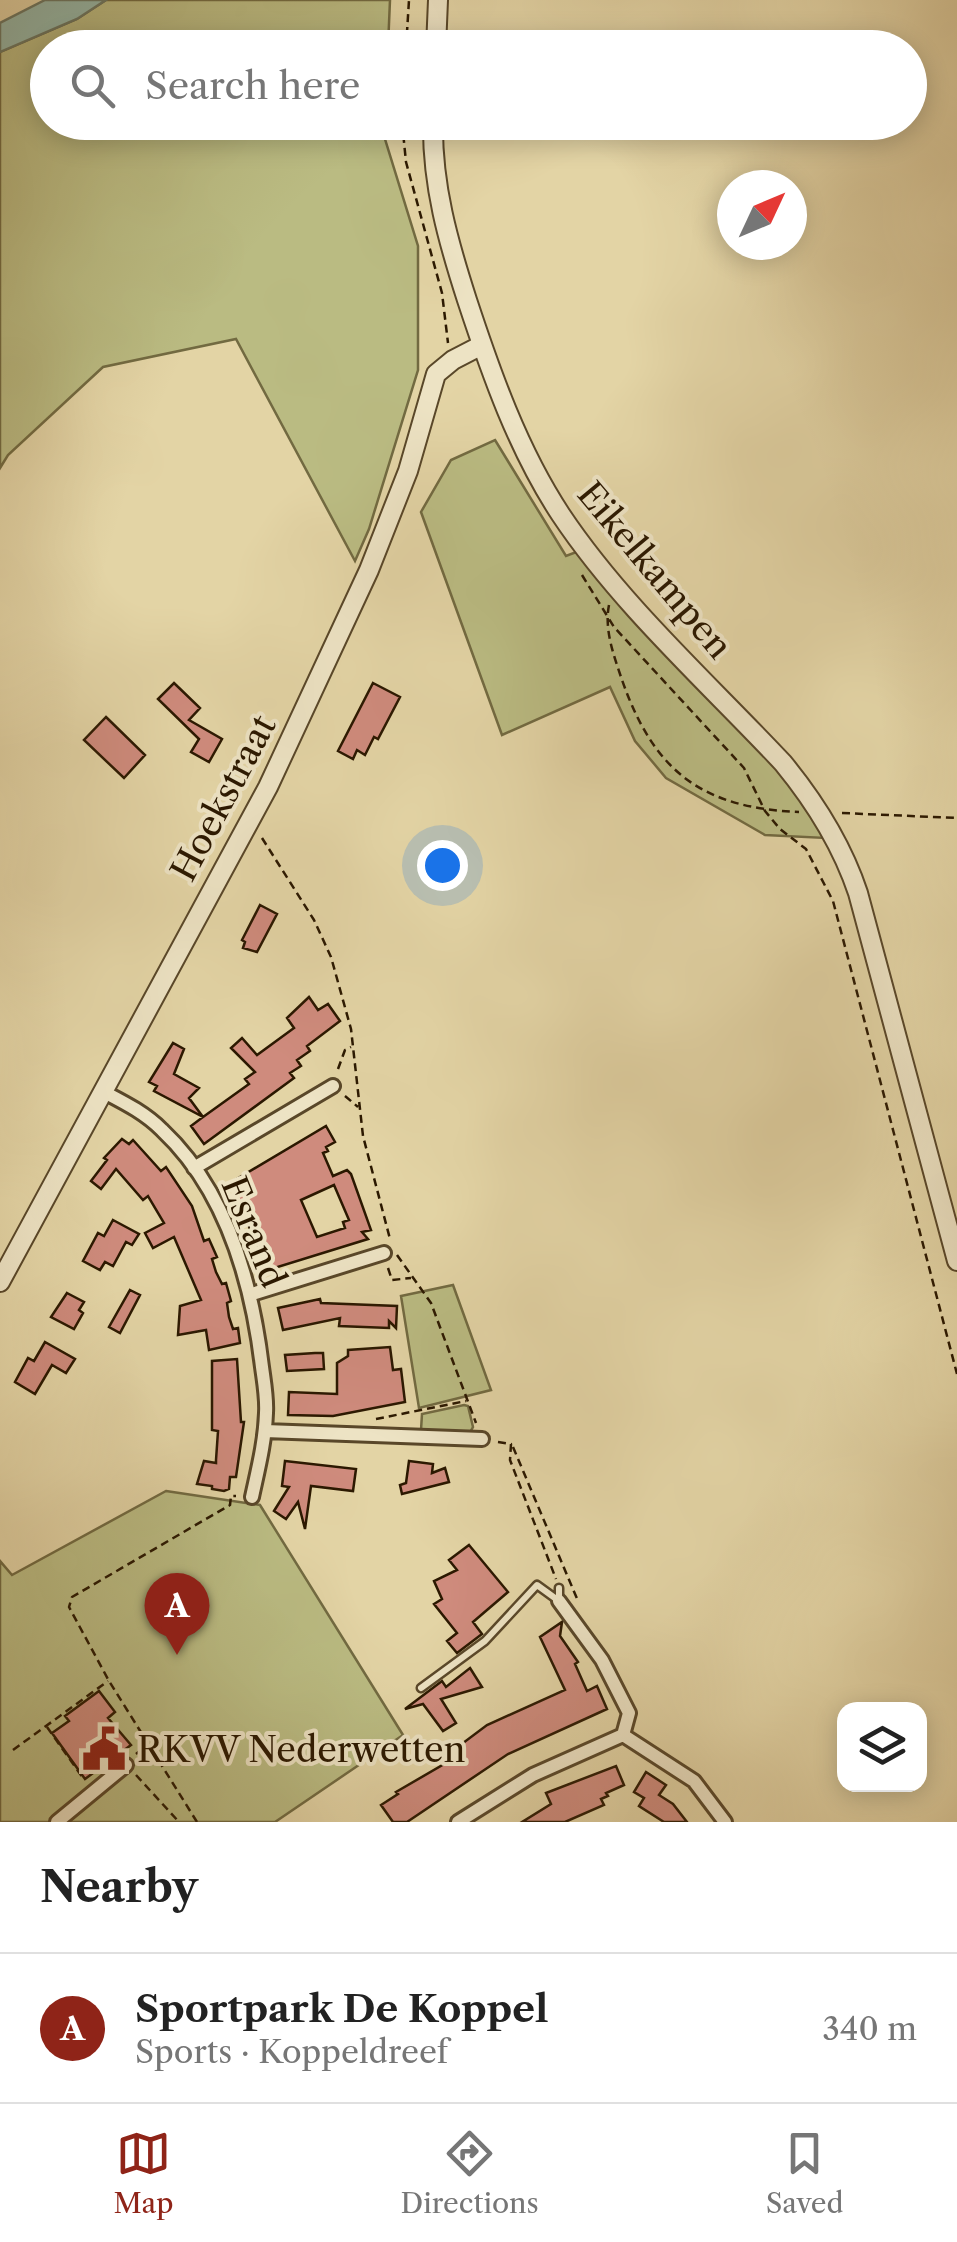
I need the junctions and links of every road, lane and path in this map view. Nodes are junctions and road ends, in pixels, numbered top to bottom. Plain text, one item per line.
1 (408, 0) edge
2 (438, 0) edge
3 (407, 30) edge
4 (437, 30) edge
5 (404, 140) edge
6 (434, 140) edge
7 (482, 345) junction
8 (453, 360) junction
9 (607, 617) dead end
10 (765, 810) junction
11 (818, 812) junction
12 (957, 818) edge
13 (249, 821) junction
14 (332, 1086) dead end
15 (104, 1092) junction
16 (194, 1168) junction
17 (384, 1253) joint
18 (957, 1260) edge
19 (412, 1278) junction
20 (0, 1282) edge
21 (252, 1294) junction
22 (957, 1374) edge
23 (468, 1401) junction
24 (378, 1418) dead end
25 (264, 1431) junction
26 (482, 1439) junction
27 (511, 1444) junction
28 (252, 1497) joint
29 (559, 1594) junction
30 (579, 1604) dead end
31 (110, 1680) junction
32 (422, 1688) dead end
33 (46, 1726) junction
34 (624, 1735) junction
35 (13, 1750) dead end
36 (126, 1765) joint
37 (93, 1792) junction
38 (58, 1822) edge
39 (179, 1822) edge
40 (197, 1822) edge
41 (458, 1822) edge
42 (725, 1822) edge

1 - 3 path
2 - 4 street
5 - 8 path
6 - 7 street, Eikelkampen
7 - 8 street
7 - 11 street, Eikelkampen
8 - 13 street, Hoekstraat
9 - 10 path, Eikelkampen
10 - 11 path, Eikelkampen
10 - 22 path, Eikelkampen
11 - 12 path
11 - 18 street, Eikelkampen
13 - 15 street, Hoekstraat
13 - 19 path
14 - 16 street
15 - 16 street, Esrand
15 - 20 street, Hoekstraat
16 - 21 street, Esrand
17 - 19 path
17 - 21 street
19 - 23 path
21 - 25 street, Esrand
23 - 24 path
23 - 26 path
25 - 26 street
25 - 28 street, Esrand
26 - 27 path
27 - 29 path
27 - 30 path
28 - 31 path
29 - 32 lane
29 - 34 street
31 - 33 path
31 - 40 path
33 - 35 path
33 - 37 path
34 - 41 street
34 - 42 street
36 - 37 street
36 - 39 path
37 - 38 street

